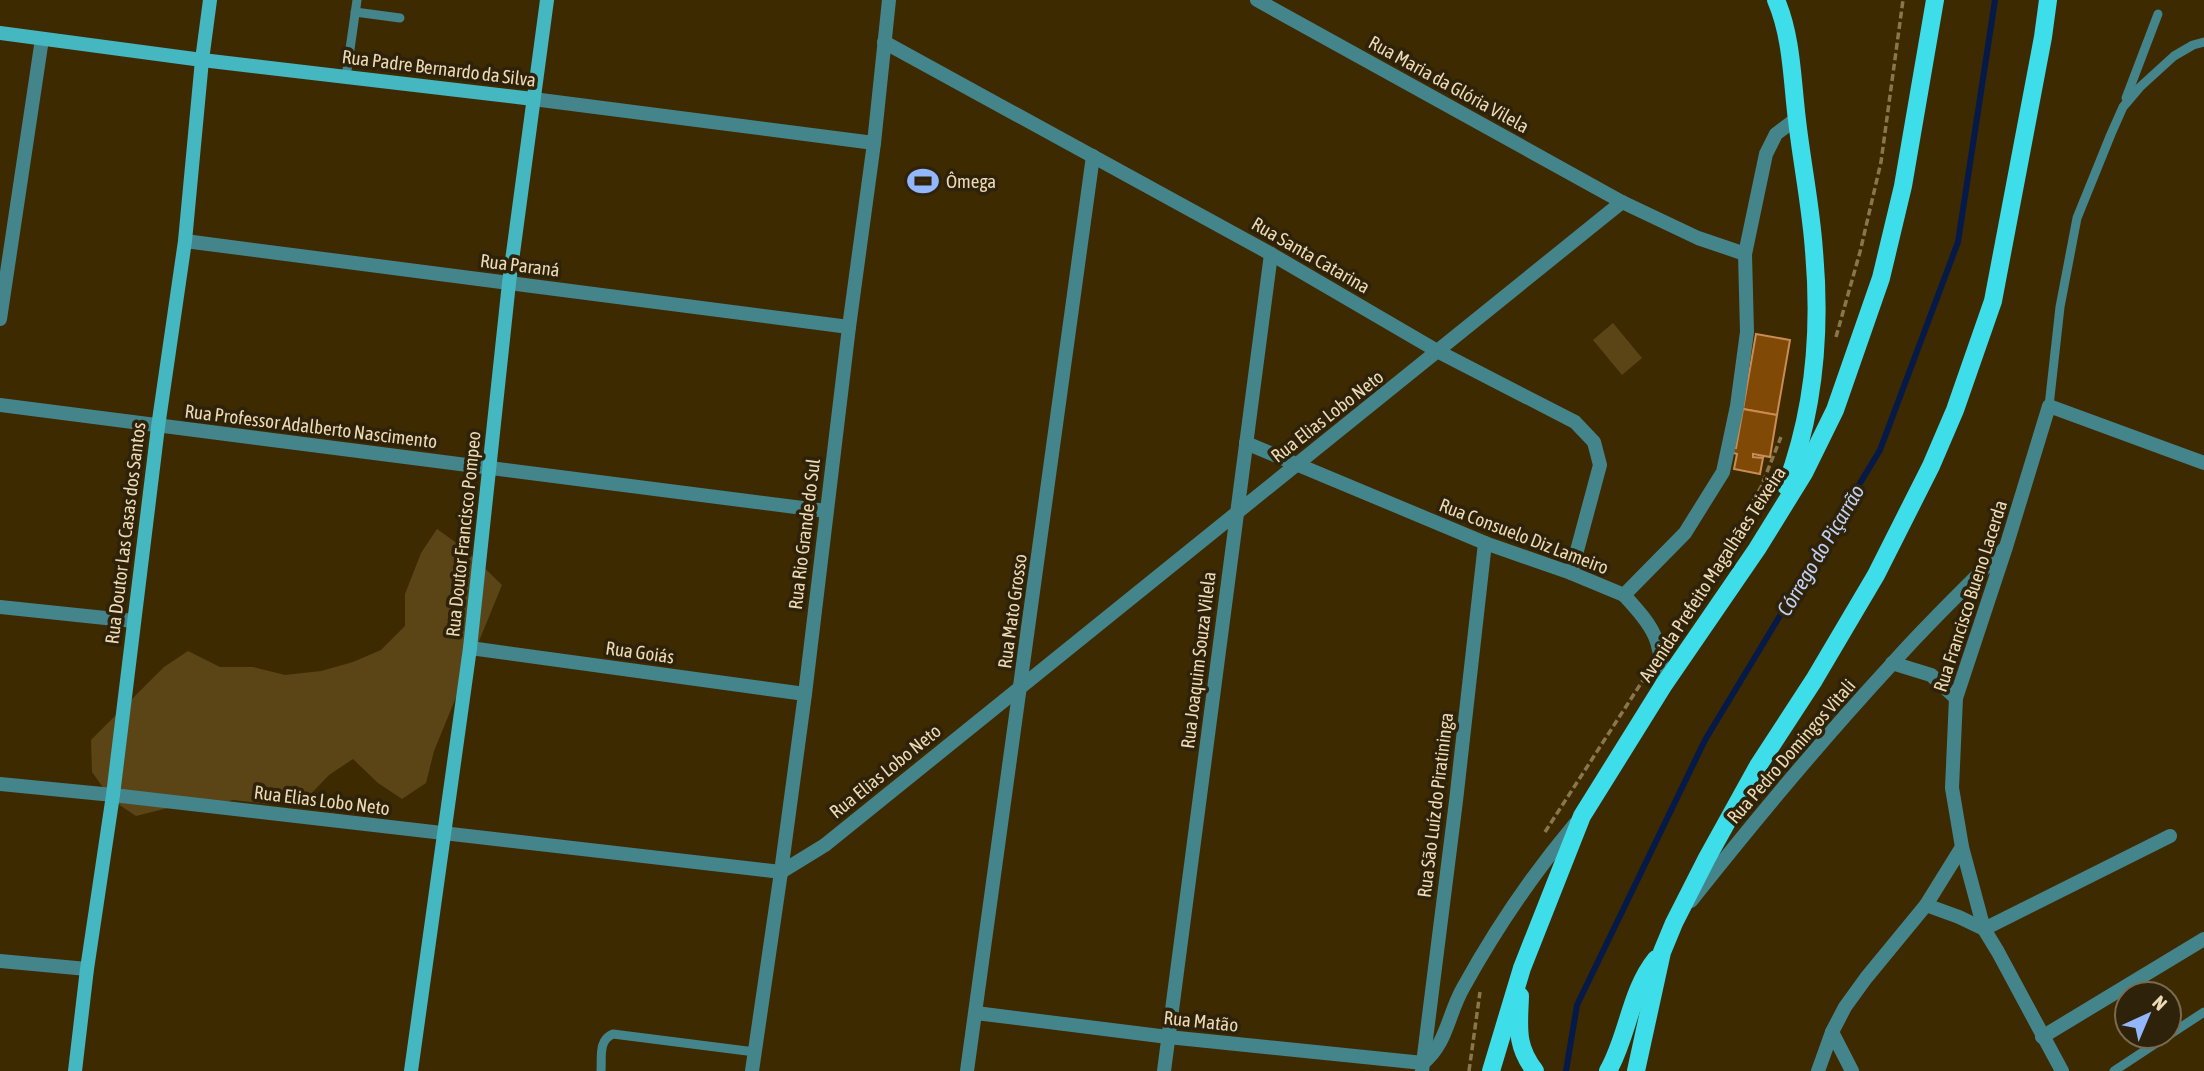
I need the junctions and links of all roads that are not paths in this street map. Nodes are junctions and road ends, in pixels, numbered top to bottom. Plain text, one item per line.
1 (210, 0) edge
2 (357, 0) edge
3 (547, 0) edge
4 (889, 0) edge
5 (1257, 0) edge
6 (1776, 0) edge
7 (1935, 0) edge
8 (2048, 0) edge
9 (355, 12) junction
10 (2158, 14) dead end
11 (400, 18) dead end
12 (0, 33) edge
13 (42, 39) junction
14 (884, 42) junction
15 (2204, 42) edge
16 (202, 60) junction
17 (346, 77) junction
18 (533, 99) junction
19 (2123, 107) junction
20 (1796, 119) junction
21 (874, 143) junction
22 (1093, 156) junction
23 (1622, 202) junction
24 (185, 241) junction
25 (1272, 254) junction
26 (1745, 254) junction
27 (509, 283) junction
28 (0, 319) edge
29 (849, 327) junction
30 (1439, 352) junction
31 (0, 405) edge
32 (2049, 406) junction
33 (158, 426) junction
34 (1246, 443) junction
35 (2204, 463) edge
36 (1296, 465) junction
37 (489, 467) junction
38 (826, 511) junction
39 (1236, 512) junction
40 (1772, 526) junction
41 (1485, 542) junction
42 (2006, 547) junction
43 (1571, 573) junction
44 (1624, 595) junction
45 (0, 607) edge
46 (134, 621) junction
47 (470, 648) junction
48 (1892, 663) junction
49 (1663, 686) junction
50 (1021, 687) junction
51 (805, 694) junction
52 (1956, 698) junction
53 (0, 784) edge
54 (113, 795) junction
55 (1582, 816) junction
56 (443, 834) junction
57 (2170, 836) dead end
58 (1962, 847) junction
59 (781, 872) junction
60 (1926, 905) junction
61 (1674, 923) junction
62 (1984, 929) junction
63 (2204, 939) edge
64 (1662, 952) junction
65 (0, 961) edge
66 (1522, 968) junction
67 (87, 969) junction
68 (2204, 1012) edge
69 (976, 1013) junction
70 (2183, 1025) edge
71 (1832, 1032) junction
72 (1168, 1037) junction
73 (2042, 1037) junction
74 (2146, 1050) edge
75 (755, 1052) junction
76 (1422, 1067) edge
77 (75, 1071) edge
78 (411, 1071) edge
79 (601, 1071) edge
80 (752, 1071) edge
81 (967, 1071) edge
82 (1164, 1071) edge
83 (1491, 1071) edge
84 (1535, 1071) edge
85 (1608, 1071) edge
86 (1636, 1071) edge
87 (1818, 1071) edge
88 (1852, 1071) edge
89 (2062, 1071) edge
90 (2114, 1071) edge

1 - 16 street, Rua Doutor Las Casas dos Santos
2 - 9 lane
3 - 18 street, Rua Doutor Francisco Pompeo
4 - 14 street, Rua Rio Grande do Sul
5 - 23 street, Rua Maria da Glória Vilela
6 - 20 main road
7 - 40 main road, Avenida Prefeito Magalhães Teixeira
8 - 61 main road
9 - 11 lane
9 - 17 lane
10 - 19 lane
12 - 13 street, Rua Padre Bernardo da Silva
13 - 16 street, Rua Padre Bernardo da Silva
13 - 28 street
14 - 21 street, Rua Rio Grande do Sul
14 - 22 street, Rua Santa Catarina
15 - 19 lane
16 - 17 street, Rua Padre Bernardo da Silva
16 - 24 street, Rua Doutor Las Casas dos Santos
17 - 18 street, Rua Padre Bernardo da Silva
18 - 21 street, Rua Padre Bernardo da Silva
18 - 27 street, Rua Doutor Francisco Pompeo
19 - 32 lane
20 - 26 street, Rua Consuelo Diz Lameiro
20 - 40 main road
21 - 29 street, Rua Rio Grande do Sul
22 - 25 street, Rua Santa Catarina
22 - 50 street, Rua Mato Grosso
23 - 26 street
23 - 30 street, Rua Elias Lobo Neto
24 - 27 street, Rua Paraná
24 - 33 street, Rua Doutor Las Casas dos Santos
25 - 30 street, Rua Santa Catarina
25 - 34 street, Rua Joaquim Souza Vilela
26 - 44 street, Rua Consuelo Diz Lameiro
27 - 29 street, Rua Paraná
27 - 37 street, Rua Doutor Francisco Pompeo
29 - 38 street, Rua Rio Grande do Sul
30 - 36 street, Rua Elias Lobo Neto
30 - 43 street, Rua Santa Catarina
31 - 33 street, Rua Professor Adalberto Nascimento
32 - 35 street
32 - 42 street, Rua Francisco Bueno Lacerda
33 - 37 street, Rua Professor Adalberto Nascimento
33 - 46 street, Rua Doutor Las Casas dos Santos
34 - 36 street, Rua Consuelo Diz Lameiro
34 - 39 street, Rua Joaquim Souza Vilela
36 - 39 street, Rua Elias Lobo Neto
36 - 41 street, Rua Consuelo Diz Lameiro
37 - 38 street, Rua Professor Adalberto Nascimento
37 - 47 street, Rua Doutor Francisco Pompeo
38 - 51 street, Rua Rio Grande do Sul
39 - 50 street, Rua Elias Lobo Neto
39 - 72 street, Rua Joaquim Souza Vilela
40 - 49 main road, Avenida Prefeito Magalhães Teixeira
41 - 43 street, Rua Consuelo Diz Lameiro
41 - 76 street, Rua São Luíz do Piratininga
42 - 48 street, Rua Pedro Domingos Vitali
42 - 52 street, Rua Francisco Bueno Lacerda
43 - 44 street, Rua Consuelo Diz Lameiro
44 - 49 street
45 - 46 street
46 - 54 street, Rua Doutor Las Casas dos Santos
47 - 51 street, Rua Goiás
47 - 56 street, Rua Doutor Francisco Pompeo
48 - 52 street
48 - 61 street, Rua Pedro Domingos Vitali
49 - 55 main road, Avenida Prefeito Magalhães Teixeira
50 - 59 street, Rua Elias Lobo Neto
50 - 69 street, Rua Mato Grosso
51 - 59 street, Rua Rio Grande do Sul
52 - 58 street, Rua Francisco Bueno Lacerda
53 - 54 street, Rua Elias Lobo Neto
54 - 56 street, Rua Elias Lobo Neto
54 - 67 street, Rua Doutor Las Casas dos Santos
55 - 66 main road, Avenida Prefeito Magalhães Teixeira
55 - 76 street
56 - 59 street, Rua Elias Lobo Neto
56 - 78 street, Rua Doutor Francisco Pompeo
57 - 62 street
58 - 60 street
58 - 62 street, Rua Francisco Bueno Lacerda
59 - 75 street, Rua Rio Grande do Sul
60 - 62 street
60 - 71 street
61 - 64 main road
62 - 73 street, Rua Francisco Bueno Lacerda
63 - 73 street
64 - 85 main road
64 - 86 main road
65 - 67 street
66 - 83 main road, Avenida Prefeito Magalhães Teixeira
66 - 84 main road
67 - 77 street, Rua Doutor Las Casas dos Santos
68 - 70 lane
69 - 72 street, Rua Matão
69 - 81 street, Rua Mato Grosso
71 - 87 street
71 - 88 street
72 - 76 street, Rua Matão
72 - 82 street, Rua Joaquim Souza Vilela
73 - 89 street, Rua Francisco Bueno Lacerda
74 - 90 lane
75 - 79 lane
75 - 80 street, Rua Rio Grande do Sul

